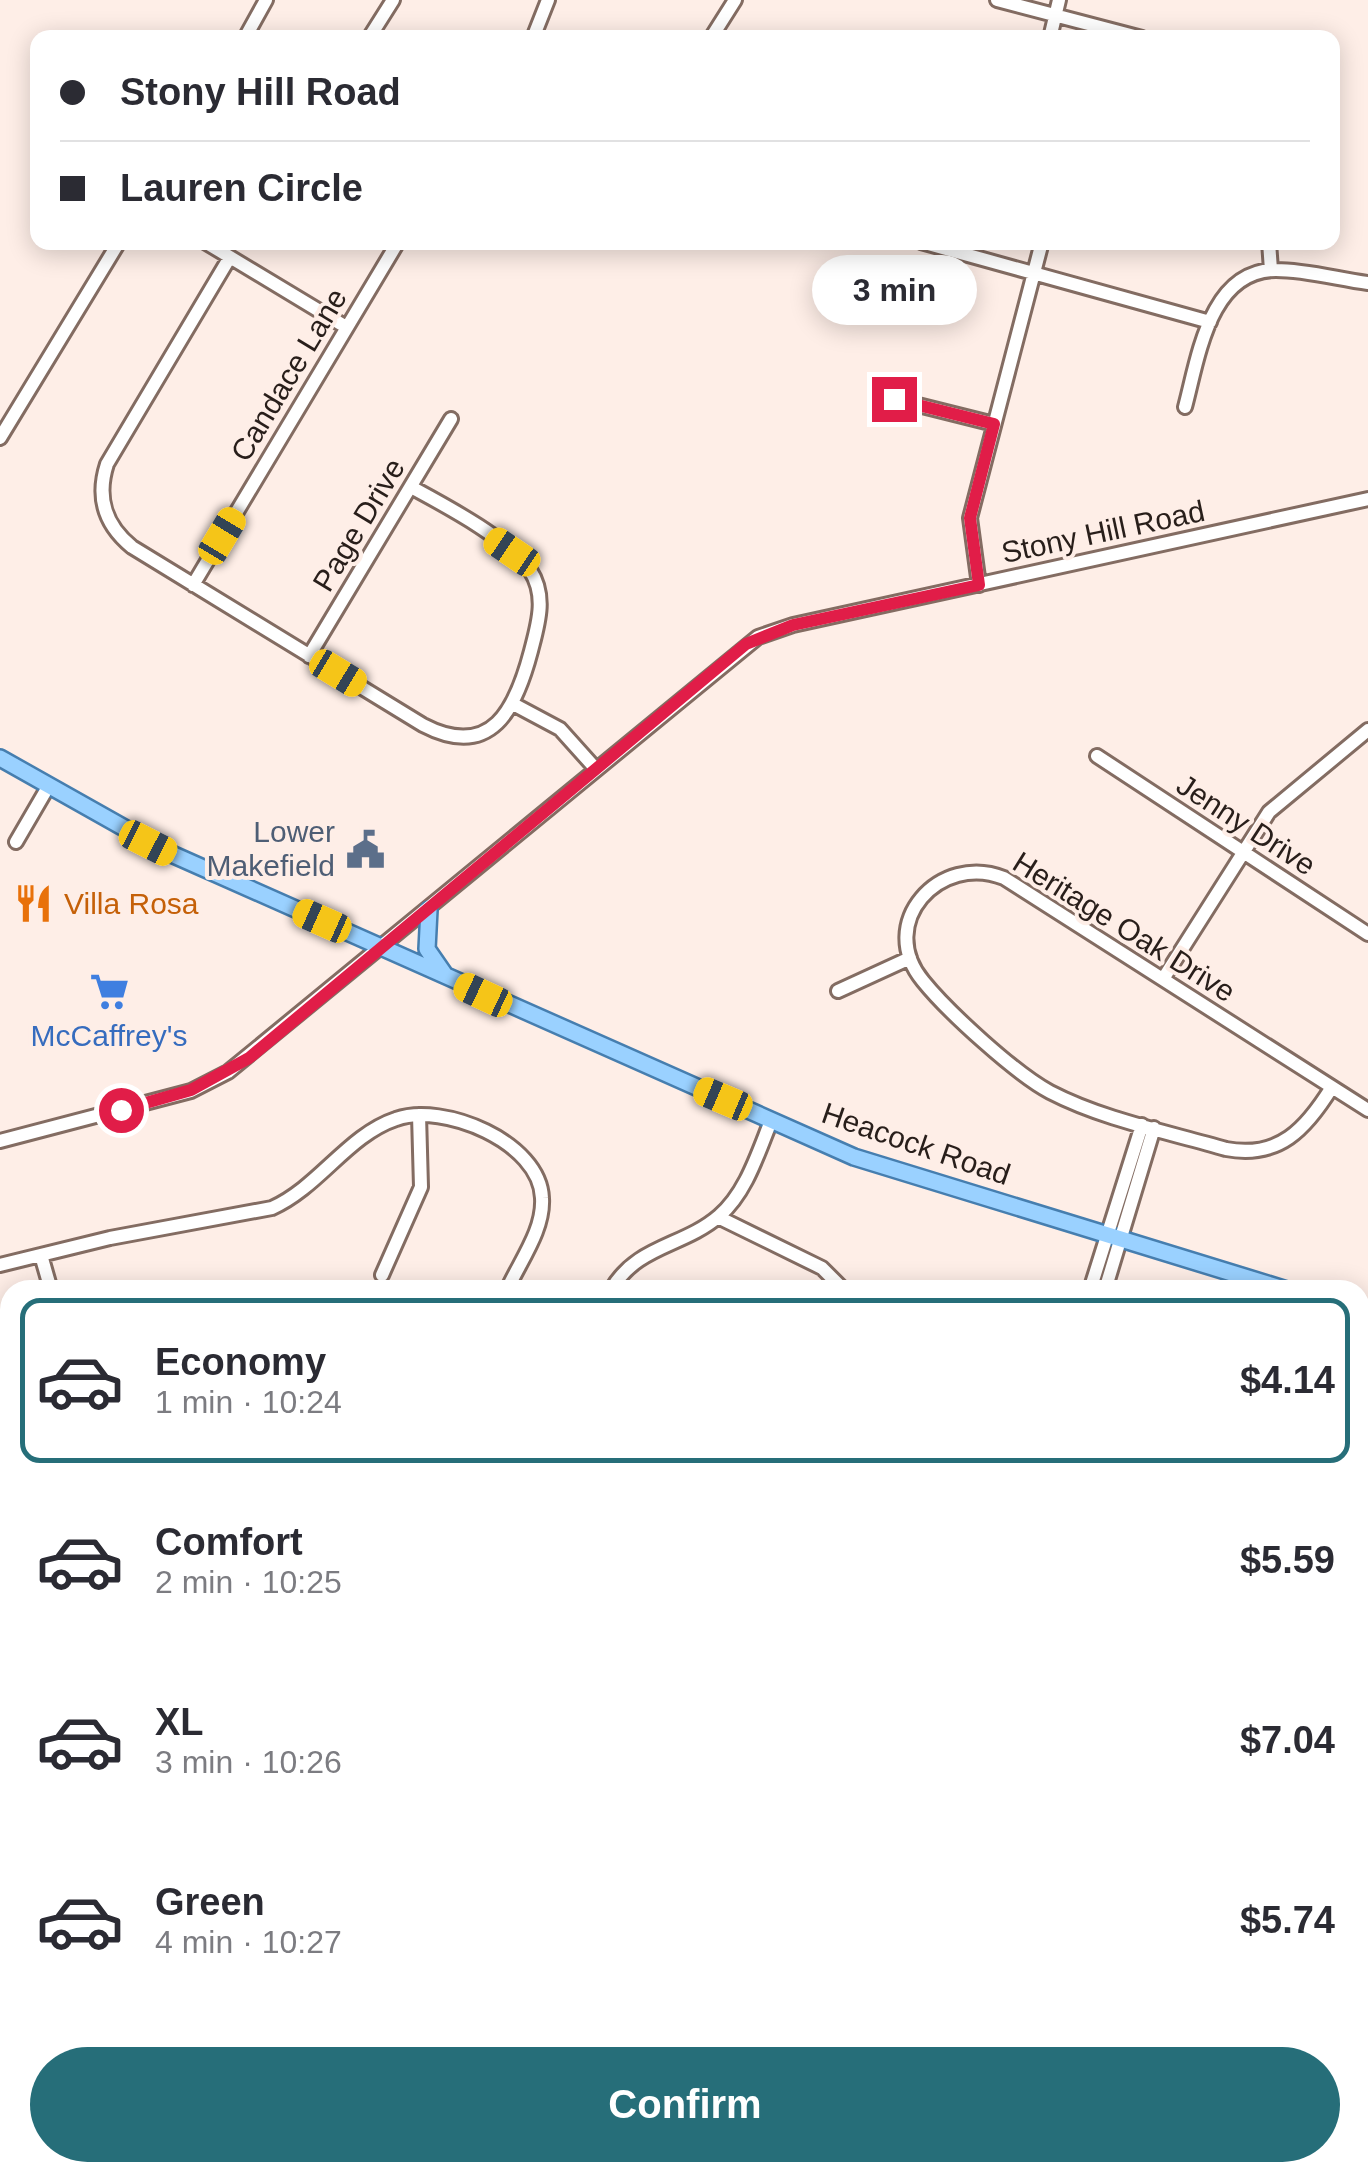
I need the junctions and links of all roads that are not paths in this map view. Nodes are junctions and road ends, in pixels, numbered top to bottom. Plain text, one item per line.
1 (266, 0) edge
2 (393, 0) edge
3 (548, 0) edge
4 (735, 0) edge
5 (998, 0) edge
6 (1060, 0) edge
7 (1056, 16) junction
8 (249, 30) edge
9 (374, 30) edge
10 (536, 30) edge
11 (716, 30) edge
12 (1052, 30) edge
13 (1111, 30) edge
14 (114, 250) edge
15 (218, 250) edge
16 (393, 250) edge
17 (950, 250) edge
18 (1040, 250) edge
19 (1271, 250) edge
20 (230, 258) junction
21 (1272, 270) junction
22 (1034, 272) junction
23 (1368, 283) edge
24 (1210, 322) junction
25 (346, 328) junction
26 (877, 402) dead end
27 (1186, 407) dead end
28 (451, 420) dead end
29 (994, 424) junction
30 (0, 438) edge
31 (411, 487) junction
32 (1368, 499) edge
33 (193, 584) junction
34 (979, 585) junction
35 (309, 656) junction
36 (515, 704) junction
37 (1366, 736) edge
38 (1097, 756) dead end
39 (0, 758) edge
40 (595, 768) junction
41 (48, 787) junction
42 (16, 842) dead end
43 (1242, 853) junction
44 (428, 910) junction
45 (1368, 934) edge
46 (383, 948) junction
47 (910, 958) junction
48 (448, 978) junction
49 (1163, 979) junction
50 (838, 991) dead end
51 (1332, 1087) junction
52 (1368, 1110) edge
53 (419, 1114) junction
54 (772, 1120) junction
55 (1148, 1127) junction
56 (0, 1141) edge
57 (718, 1217) junction
58 (1114, 1237) junction
59 (41, 1255) junction
60 (0, 1265) edge
61 (382, 1274) dead end
62 (48, 1280) edge
63 (513, 1280) edge
64 (618, 1280) edge
65 (834, 1280) edge
66 (1095, 1280) edge
67 (1107, 1280) edge
68 (1254, 1280) edge

1 - 8 street
2 - 9 street
3 - 10 street
4 - 11 street
5 - 7 street
6 - 7 street
7 - 12 street
7 - 13 street
14 - 30 street
15 - 20 street
16 - 25 street, Candace Lane
17 - 22 street
18 - 22 street
19 - 21 street
20 - 25 street
20 - 33 street
21 - 23 street
21 - 24 street
22 - 24 street
22 - 29 street
24 - 27 street
25 - 33 street, Candace Lane
26 - 29 street
28 - 31 street, Page Drive
29 - 34 street
31 - 35 street, Page Drive
31 - 36 street
32 - 34 street, Stony Hill Road
33 - 35 street
34 - 40 street, Stony Hill Road
35 - 36 street
36 - 40 street
37 - 43 street
38 - 43 street, Jenny Drive
39 - 41 main road, Heacock Road
40 - 44 street, Stony Hill Road
41 - 42 street
41 - 46 main road, Heacock Road
43 - 45 street, Jenny Drive
43 - 49 street
44 - 46 street, Stony Hill Road
44 - 48 main road
46 - 48 main road, Heacock Road
46 - 56 street, Stony Hill Road
47 - 49 street, Heritage Oak Drive
47 - 50 street
47 - 55 street
48 - 54 main road, Heacock Road
49 - 51 street, Heritage Oak Drive
51 - 52 street, Heritage Oak Drive
51 - 55 street
53 - 59 street
53 - 61 street
53 - 63 street
54 - 57 street
54 - 58 main road, Heacock Road
55 - 58 street
57 - 64 street
57 - 65 street
58 - 66 street
58 - 67 street
58 - 68 main road, Heacock Road
59 - 60 street
59 - 62 street

